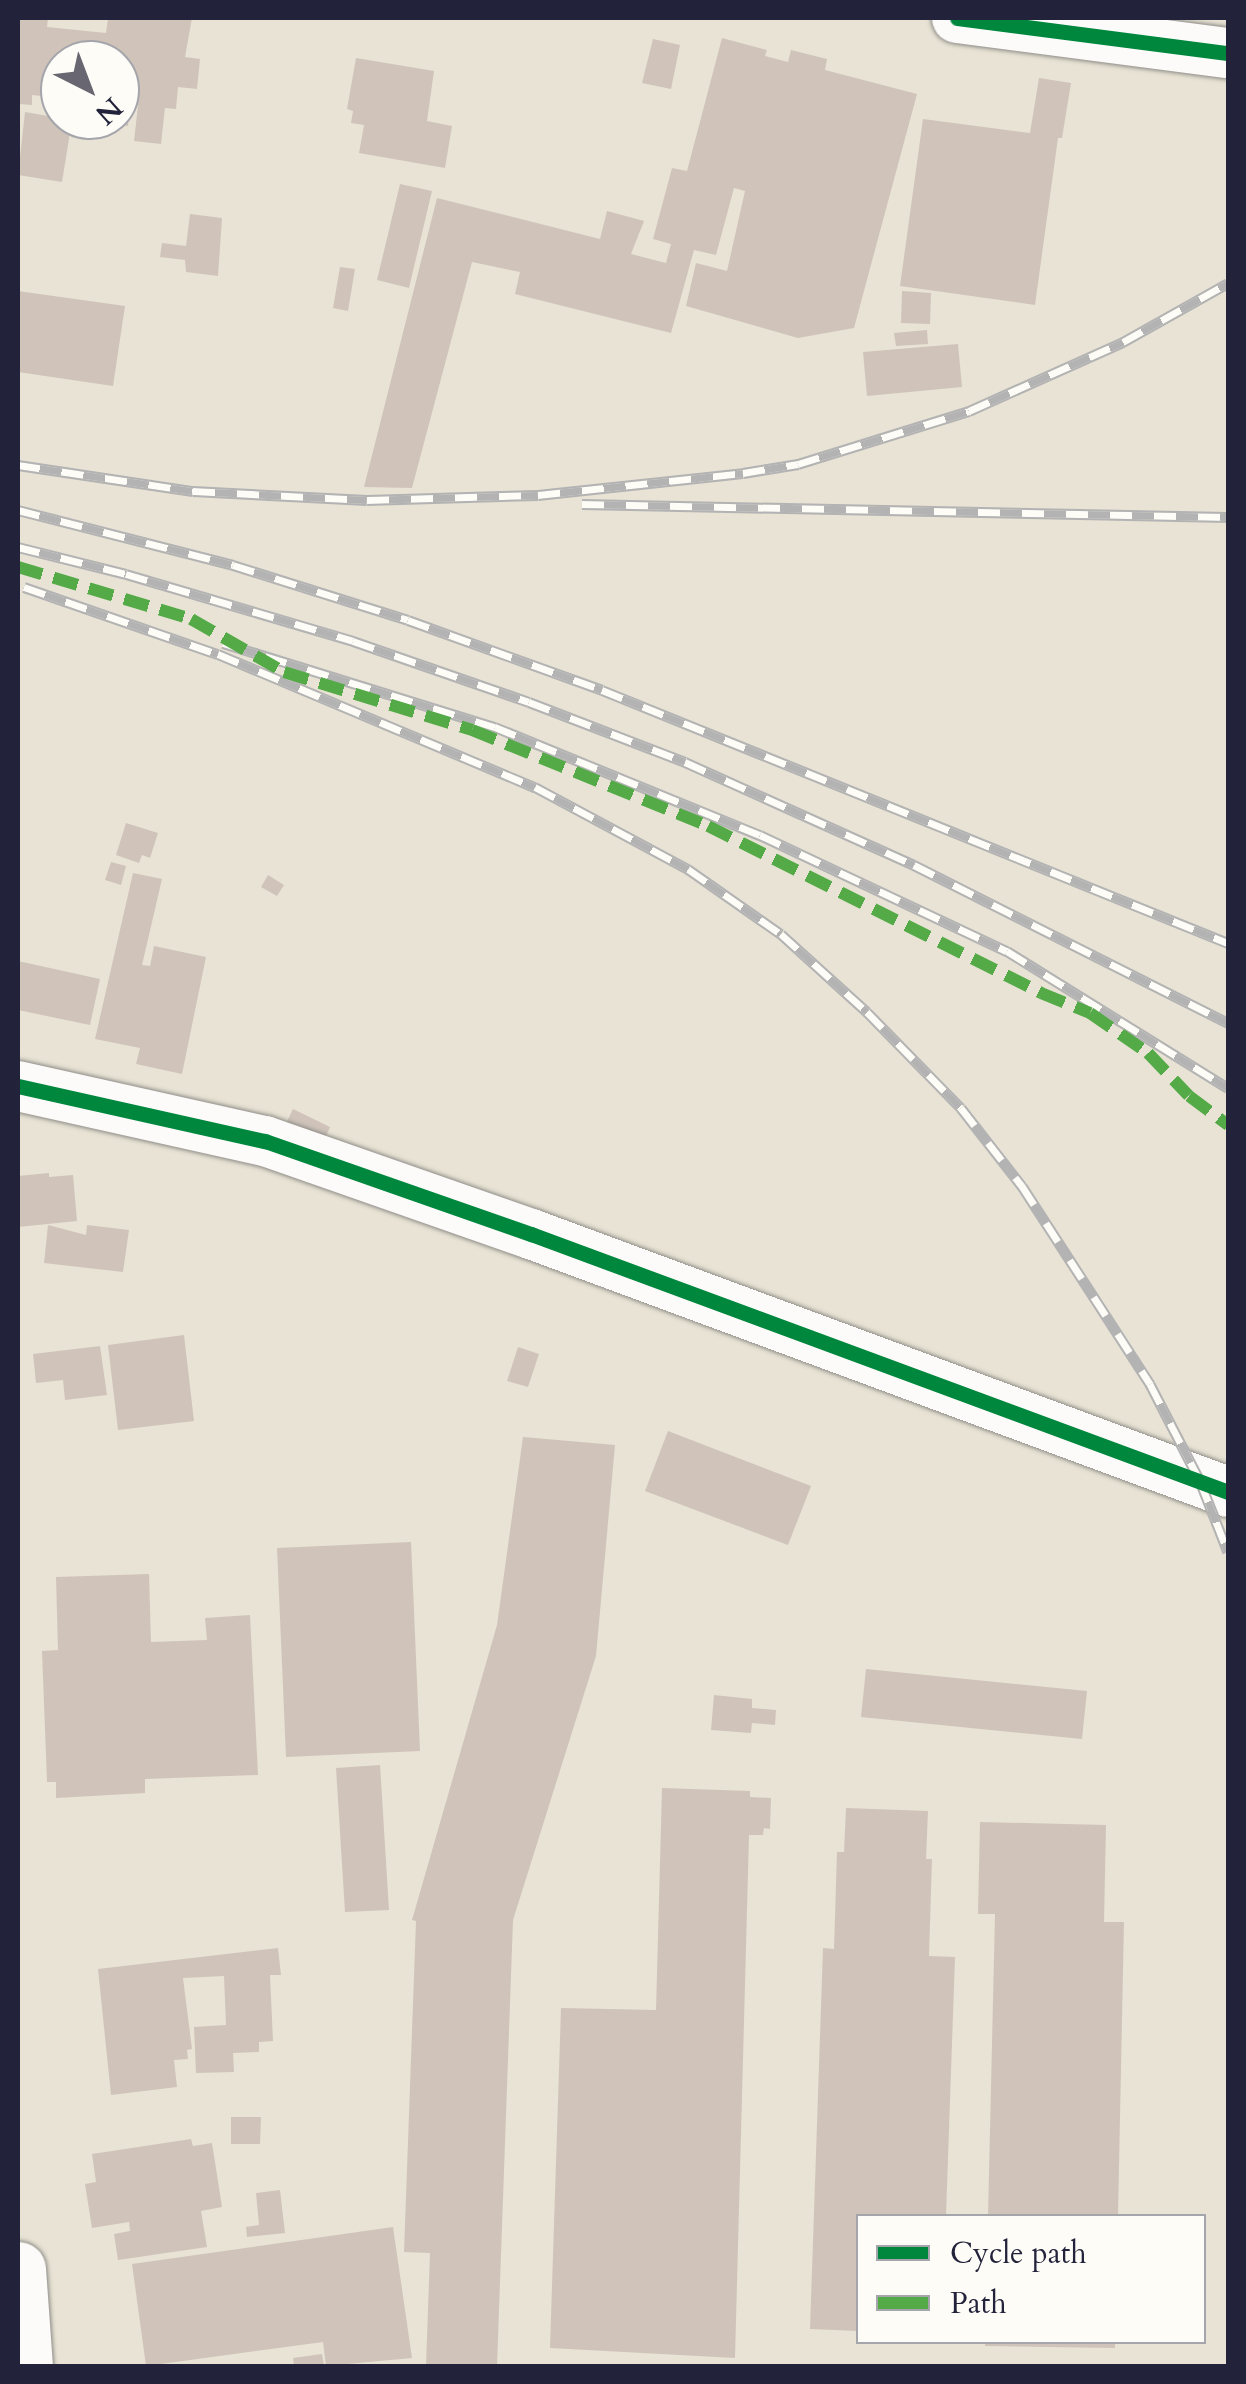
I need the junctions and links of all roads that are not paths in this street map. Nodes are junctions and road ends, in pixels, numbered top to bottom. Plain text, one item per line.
1 (956, 18) edge
2 (1228, 54) edge
3 (18, 1086) edge
4 (1228, 1492) edge
5 (18, 2269) edge
6 (25, 2366) edge

1 - 2 street
3 - 4 street
5 - 6 street

